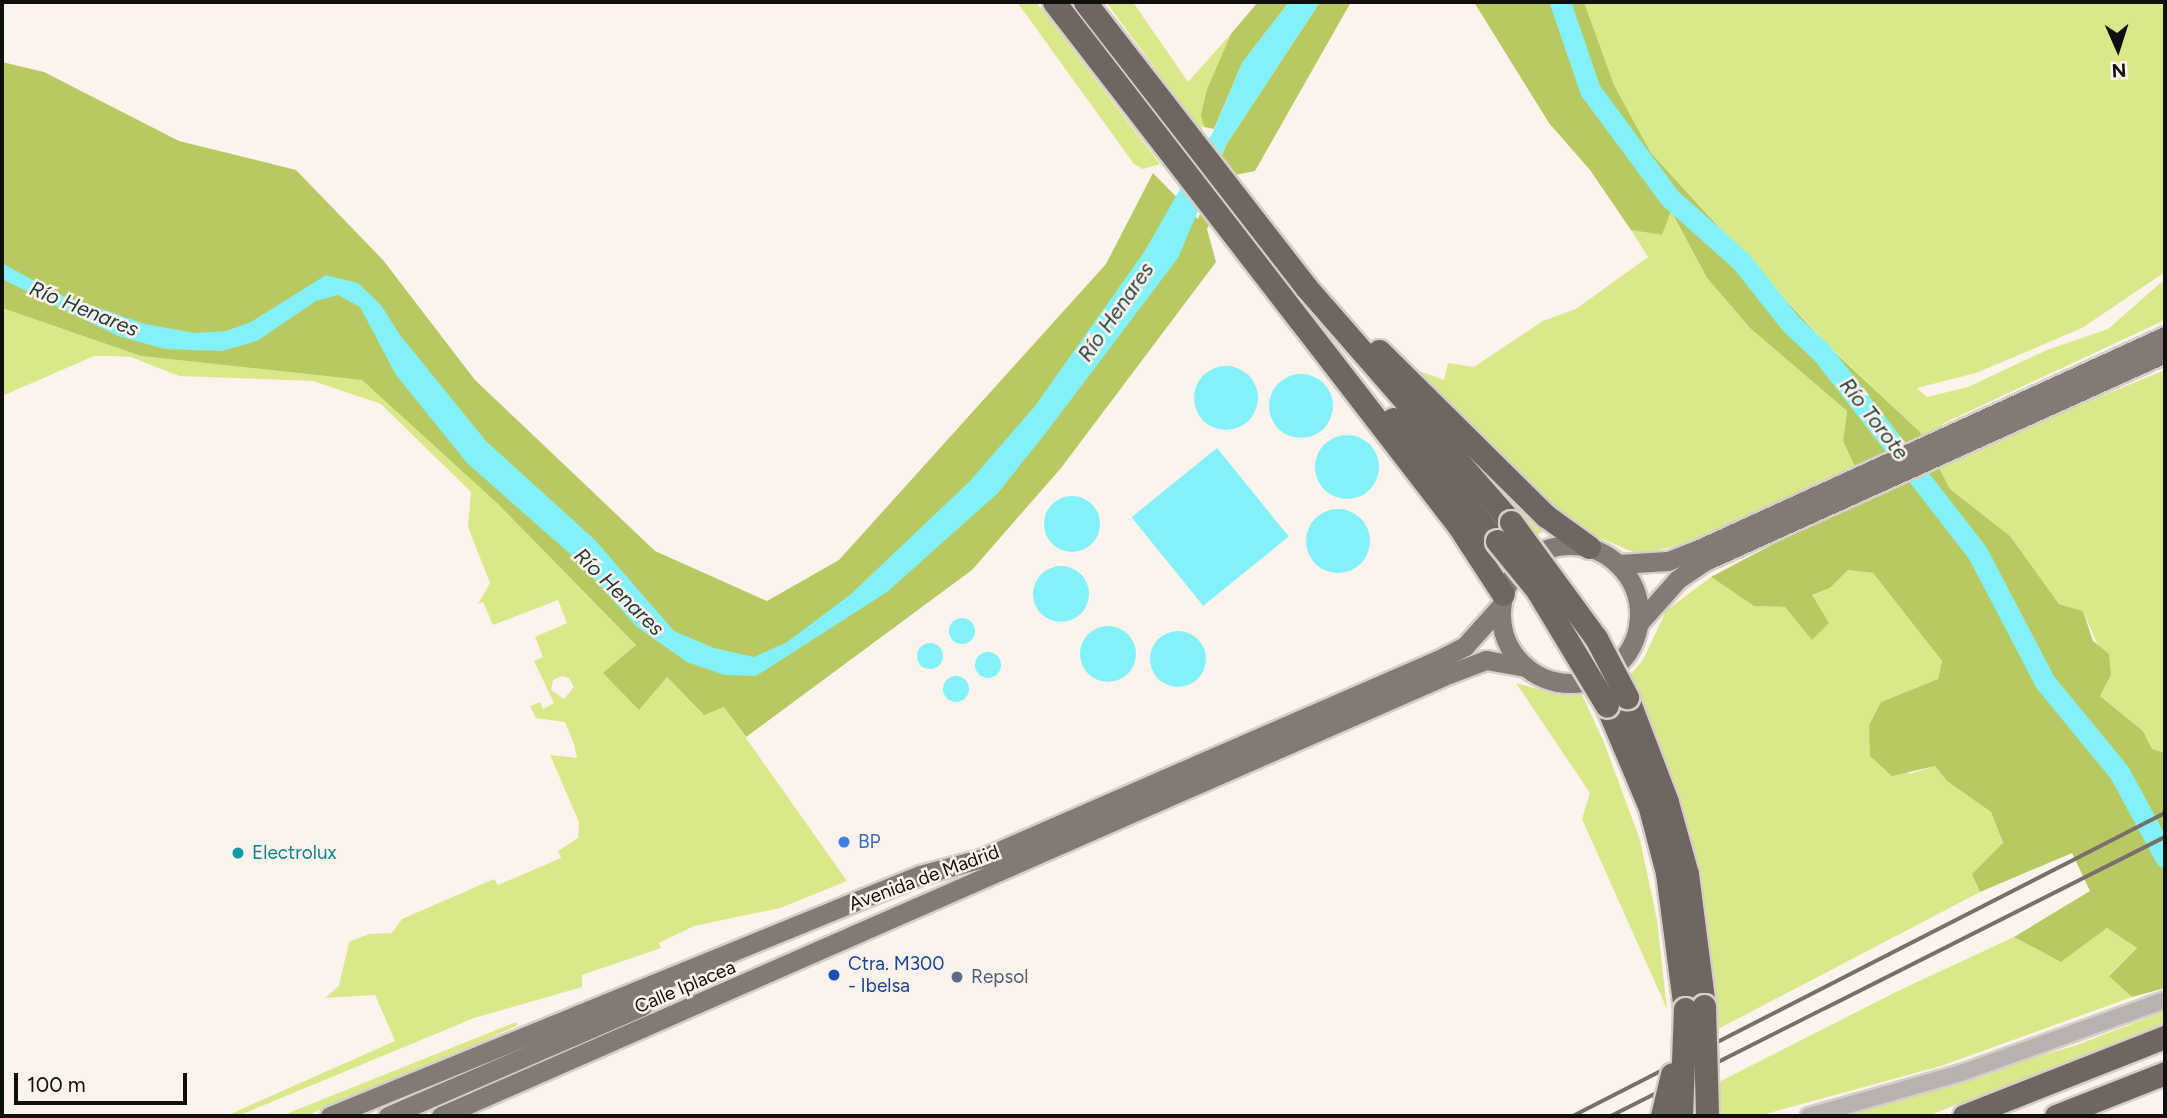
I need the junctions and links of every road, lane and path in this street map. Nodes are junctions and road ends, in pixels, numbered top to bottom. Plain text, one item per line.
1 (1054, 2) edge
2 (1084, 2) edge
3 (1268, 235) junction
4 (1240, 240) junction
5 (2165, 336) edge
6 (2165, 354) edge
7 (1950, 440) junction
8 (1818, 500) junction
9 (1588, 547) junction
10 (1618, 564) junction
11 (1502, 601) junction
12 (1638, 624) junction
13 (1525, 667) junction
14 (1617, 702) junction
15 (983, 858) junction
16 (601, 994) dead end
17 (2165, 1000) edge
18 (1688, 1009) junction
19 (2165, 1037) edge
20 (472, 1056) junction
21 (2165, 1073) edge
22 (513, 1082) junction
23 (2137, 1085) junction
24 (1706, 1115) edge
25 (330, 1116) edge
26 (388, 1116) edge
27 (429, 1116) edge
28 (441, 1116) edge
29 (1662, 1116) edge
30 (1681, 1116) edge
31 (1809, 1116) edge
32 (1964, 1116) edge
33 (2056, 1116) edge
34 (2078, 1116) edge

1 - 4 highway
2 - 3 highway
3 - 9 highway
3 - 14 highway, bridge
4 - 11 highway
4 - 14 highway, bridge
5 - 7 main road
6 - 7 main road
7 - 8 main road
8 - 10 main road
8 - 12 main road
9 - 10 main road
9 - 11 main road
10 - 12 main road
11 - 13 main road
11 - 15 main road, Avenida de Madrid
12 - 13 main road
13 - 22 main road, Avenida de Madrid
14 - 18 highway
14 - 18 highway
15 - 20 main road, Avenida de Madrid
15 - 26 main road, Calle Iplacea
16 - 20 main road
17 - 31 street
18 - 24 highway, bridge
18 - 29 highway, bridge
18 - 30 highway, bridge
19 - 32 highway
20 - 25 main road, Avenida de Madrid
21 - 23 highway
22 - 27 main road
22 - 28 main road, Avenida de Madrid
23 - 33 highway
23 - 34 highway

